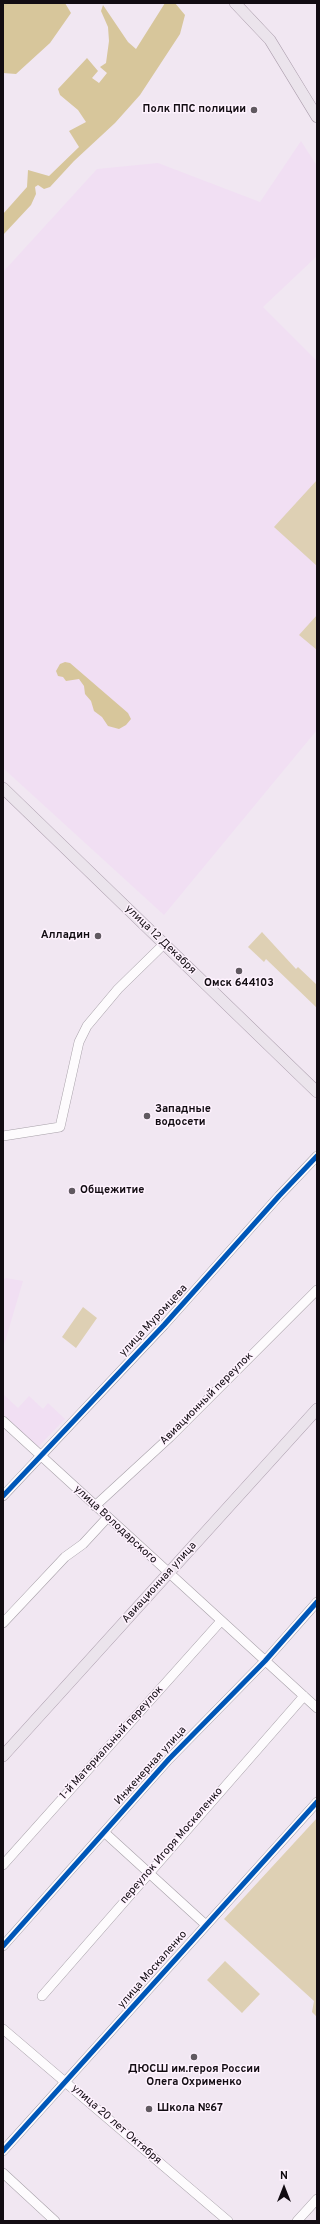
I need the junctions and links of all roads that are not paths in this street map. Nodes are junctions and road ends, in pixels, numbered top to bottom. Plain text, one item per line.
1 (235, 3) edge
2 (317, 117) edge
3 (3, 788) edge
4 (164, 944) junction
5 (317, 1092) edge
6 (3, 1136) edge
7 (317, 1156) edge
8 (317, 1290) edge
9 (317, 1409) edge
10 (3, 1421) edge
11 (40, 1455) junction
12 (3, 1496) edge
13 (95, 1506) junction
14 (108, 1518) junction
15 (168, 1574) junction
16 (317, 1602) edge
17 (221, 1621) junction
18 (3, 1623) edge
19 (264, 1661) junction
20 (304, 1696) junction
21 (317, 1708) edge
22 (3, 1756) edge
23 (317, 1802) edge
24 (104, 1832) junction
25 (3, 1865) edge
26 (148, 1873) junction
27 (206, 1925) junction
28 (3, 1946) edge
29 (42, 1996) dead end
30 (3, 2029) edge
31 (65, 2082) junction
32 (3, 2151) edge
33 (3, 2173) edge
34 (317, 2199) edge
35 (55, 2221) edge
36 (228, 2221) edge
37 (297, 2221) edge

1 - 2 main road
3 - 4 main road, улица 12 Декабря
4 - 5 main road, улица 12 Декабря
4 - 6 street
7 - 11 street, улица Муромцева
8 - 13 street, Авиационный переулок
9 - 15 main road, Авиационная улица
10 - 11 street, улица Володарского
11 - 12 street, улица Муромцева
11 - 13 street, улица Володарского
13 - 14 street, улица Володарского
14 - 15 street, улица Володарского
14 - 18 street
15 - 17 street, улица Володарского
15 - 22 main road, Авиационная улица
16 - 19 street, Инженерная улица
17 - 19 street, улица Володарского
17 - 25 street, 1-й Материальный переулок
19 - 20 street, улица Володарского
19 - 24 street, Инженерная улица
20 - 21 street, улица Володарского
20 - 26 street, переулок Игоря Москаленко
23 - 27 street, улица Москаленко
24 - 26 street
24 - 28 street, Инженерная улица
26 - 27 street
26 - 29 street, переулок Игоря Москаленко
27 - 31 street, улица Москаленко
30 - 31 street, улица 20 лет Октября
31 - 32 street, улица Москаленко
31 - 36 street, улица 20 лет Октября
33 - 35 street
34 - 37 street

